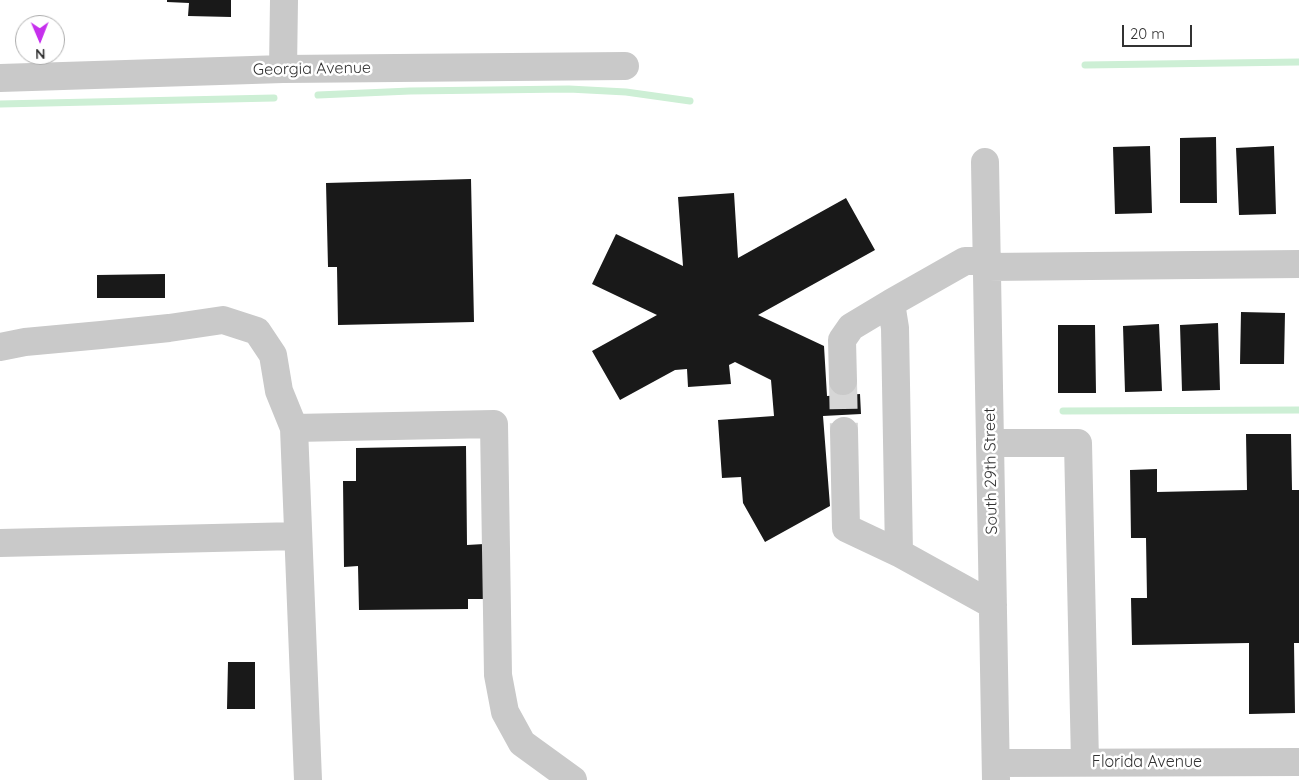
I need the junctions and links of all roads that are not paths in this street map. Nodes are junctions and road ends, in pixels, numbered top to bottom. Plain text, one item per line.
1 (284, 0) edge
2 (625, 66) dead end
3 (283, 69) junction
4 (0, 78) edge
5 (985, 162) dead end
6 (987, 264) junction
7 (1299, 264) edge
8 (891, 303) junction
9 (0, 347) edge
10 (843, 381) tunnel mouth
11 (294, 428) junction
12 (844, 431) tunnel mouth
13 (990, 444) junction
14 (298, 536) junction
15 (0, 543) edge
16 (899, 553) junction
17 (993, 605) junction
18 (1085, 762) junction
19 (1299, 762) edge
20 (996, 771) edge
21 (308, 780) edge
22 (573, 780) edge

1 - 3 street
2 - 3 street, Georgia Avenue
3 - 4 street, Georgia Avenue
5 - 6 street, South 29th Street
6 - 7 street
6 - 8 street
6 - 13 street, South 29th Street
8 - 10 street
8 - 16 street
9 - 11 street
11 - 14 street
11 - 22 street
12 - 16 street
13 - 17 street, South 29th Street
13 - 18 street
14 - 15 street
14 - 21 street
16 - 17 street
17 - 20 street, South 29th Street
18 - 19 street, Florida Avenue
18 - 20 street, Florida Avenue

